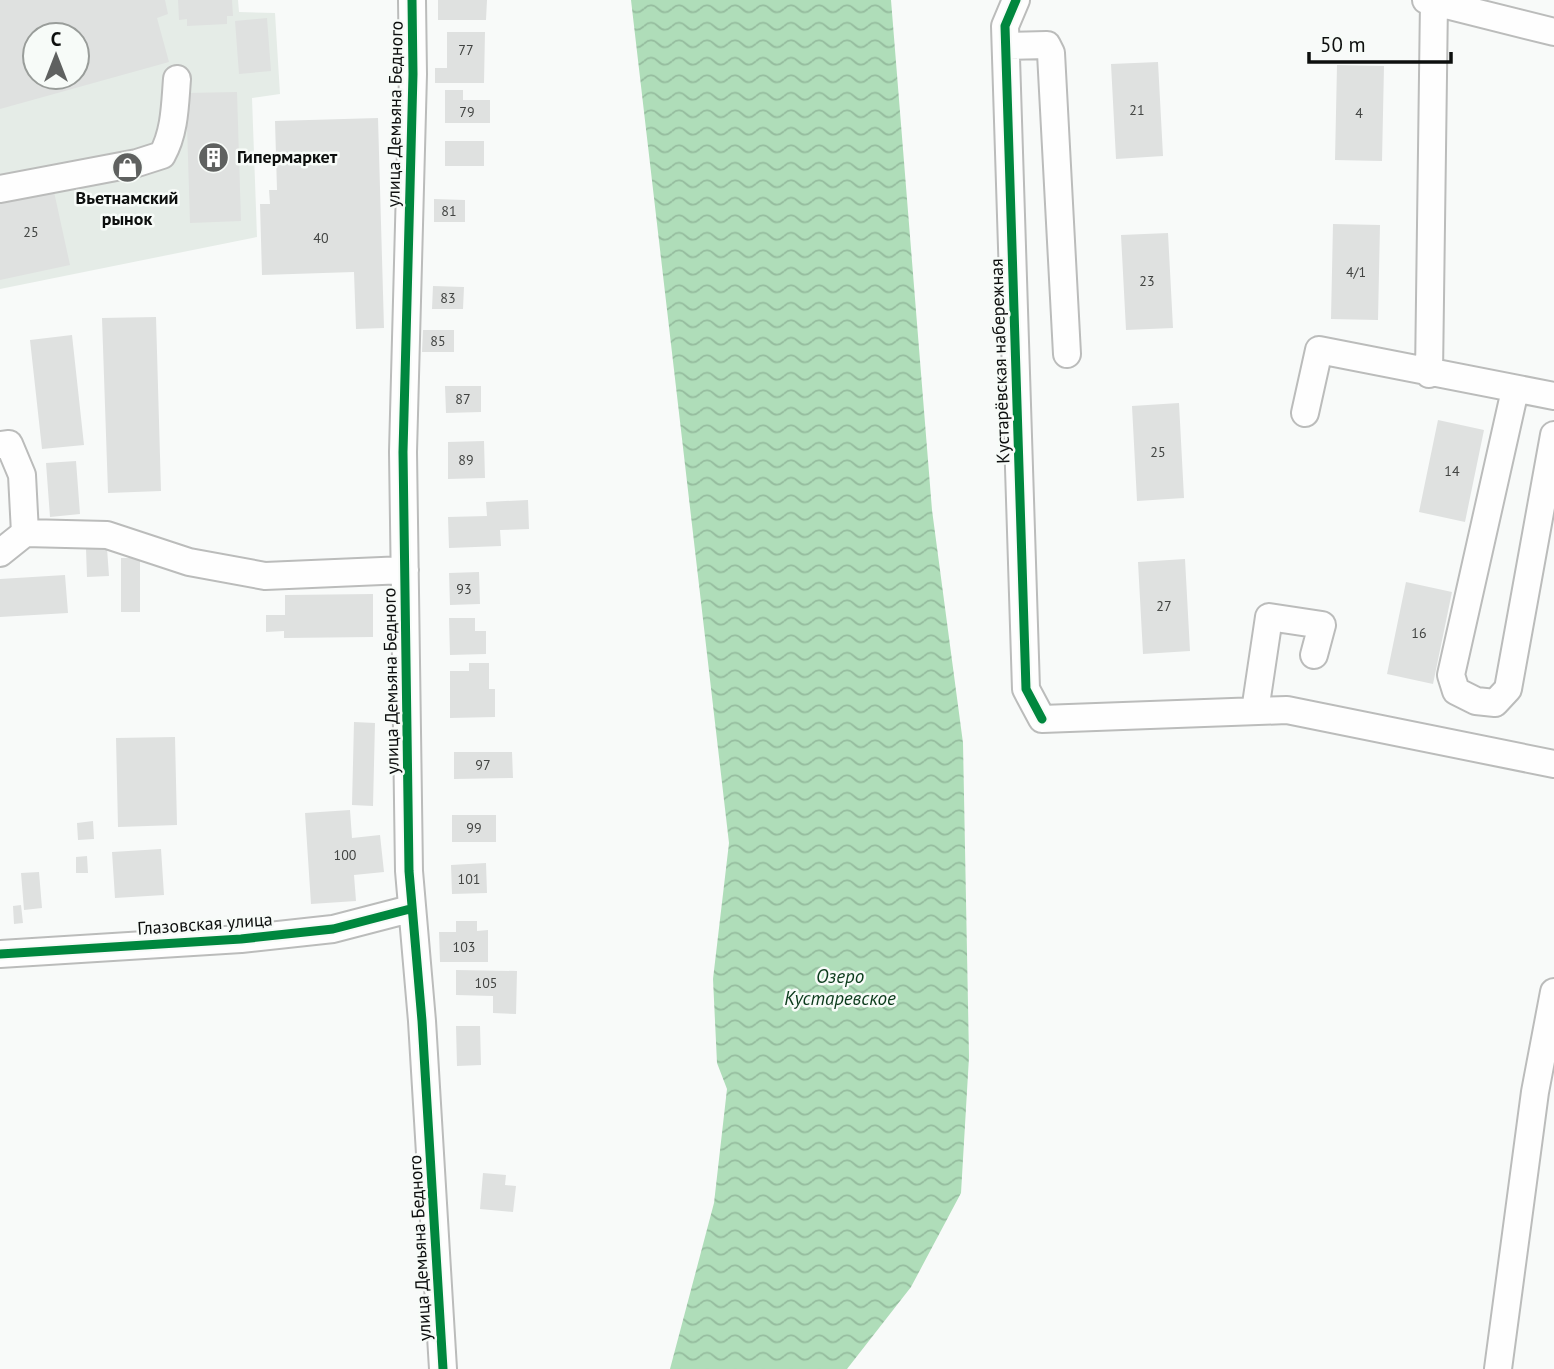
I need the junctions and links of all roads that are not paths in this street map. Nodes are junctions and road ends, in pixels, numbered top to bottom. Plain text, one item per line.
1 (412, 0) edge
2 (1016, 0) edge
3 (1430, 1) edge
4 (1554, 32) edge
5 (1006, 46) junction
6 (177, 79) dead end
7 (0, 189) edge
8 (1067, 354) dead end
9 (1429, 374) junction
10 (1515, 390) junction
11 (1554, 396) edge
12 (1305, 413) dead end
13 (1554, 435) edge
14 (0, 445) edge
15 (24, 533) junction
16 (0, 553) edge
17 (405, 570) junction
18 (1314, 655) dead end
19 (1255, 711) junction
20 (1554, 764) edge
21 (410, 909) junction
22 (0, 954) edge
23 (1554, 992) edge
24 (443, 1365) edge
25 (1498, 1369) edge

1 - 17 street, улица Демьяна Бедного
2 - 5 street, Кустарёвская набережная
3 - 4 street
3 - 9 street
5 - 8 street
5 - 19 street, Кустарёвская набережная
6 - 7 street
9 - 10 street
9 - 12 street
10 - 11 street
10 - 13 street
14 - 15 street
15 - 16 street
15 - 17 street
17 - 21 street, улица Демьяна Бедного
18 - 19 street
19 - 20 street
21 - 22 street, Глазовская улица
21 - 24 street, улица Демьяна Бедного
23 - 25 street

